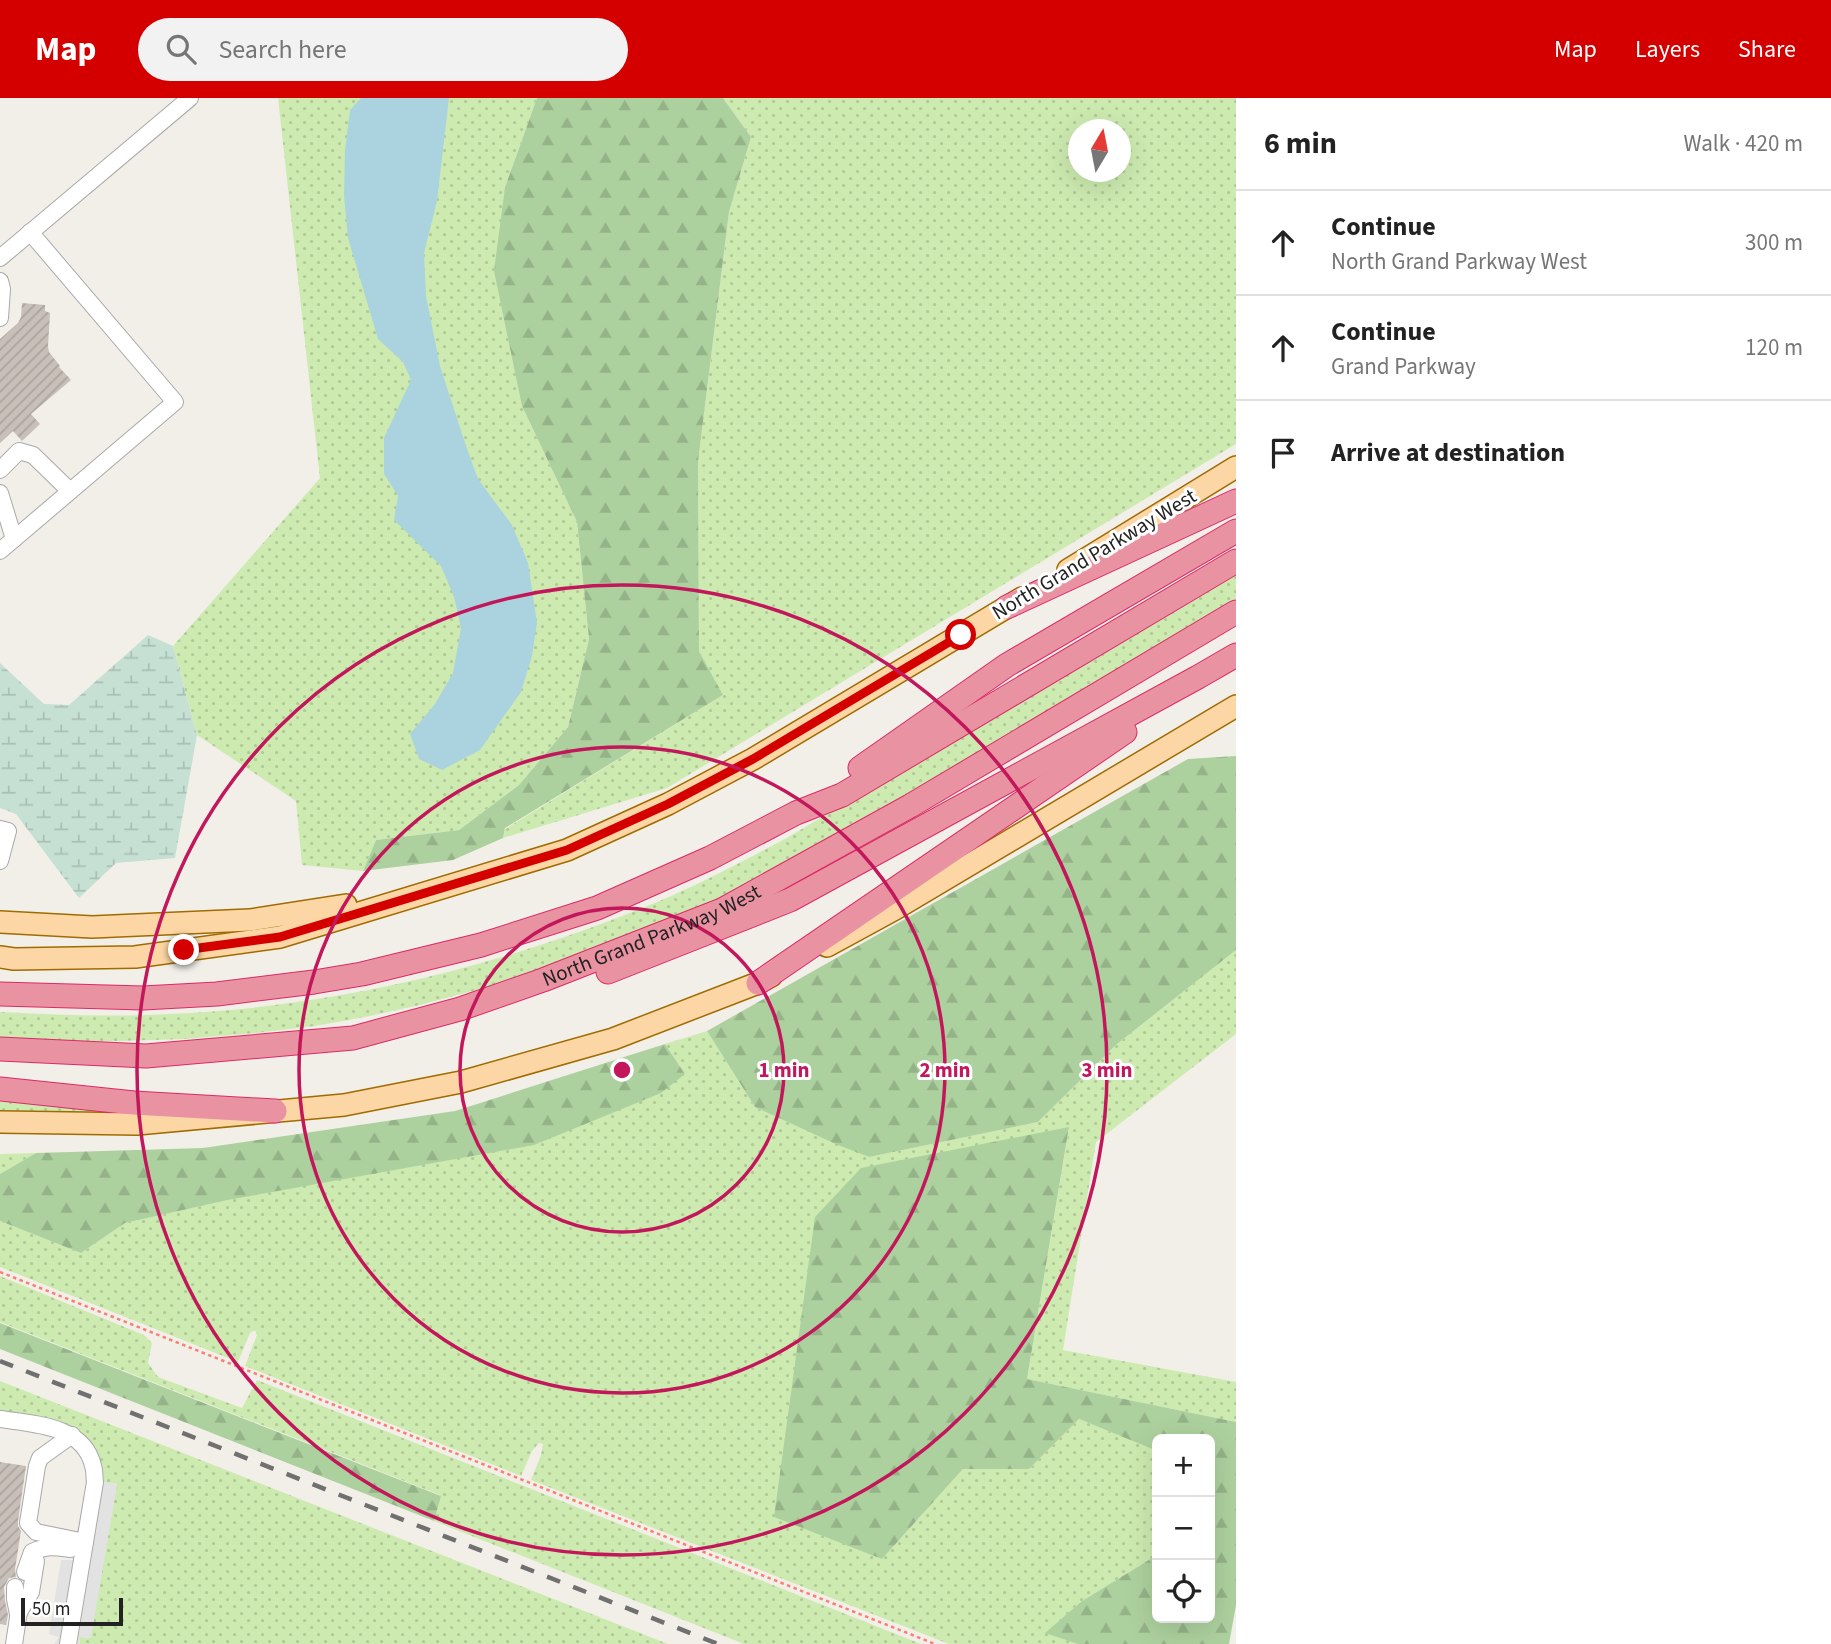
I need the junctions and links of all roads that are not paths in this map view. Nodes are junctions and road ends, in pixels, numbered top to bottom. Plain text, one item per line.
1 (190, 98) edge
2 (30, 232) junction
3 (0, 258) edge
4 (0, 281) edge
5 (0, 318) edge
6 (1236, 467) edge
7 (0, 470) edge
8 (70, 492) junction
9 (0, 493) edge
10 (1236, 501) edge
11 (1236, 531) edge
12 (14, 538) junction
13 (0, 551) edge
14 (1236, 561) edge
15 (1007, 607) junction
16 (1236, 612) edge
17 (1236, 655) edge
18 (1198, 677) junction
19 (1236, 706) edge
20 (796, 813) junction
21 (0, 829) edge
22 (0, 861) edge
23 (425, 893) junction
24 (0, 922) edge
25 (0, 957) edge
26 (543, 980) junction
27 (758, 983) junction
28 (0, 994) edge
29 (0, 1049) edge
30 (0, 1089) edge
31 (275, 1111) junction
32 (0, 1122) edge
33 (0, 1419) edge
34 (72, 1435) junction
35 (84, 1547) junction
36 (37, 1550) junction
37 (18, 1614) junction
38 (14, 1644) edge
39 (68, 1644) edge

1 - 2 lane
2 - 3 lane
2 - 8 lane
4 - 5 lane
6 - 15 main road, North Grand Parkway West
7 - 8 lane
8 - 12 lane
9 - 12 lane
10 - 15 highway
11 - 20 highway
12 - 13 lane
14 - 20 highway
15 - 23 main road, North Grand Parkway West
16 - 26 highway, North Grand Parkway West
17 - 18 highway
18 - 26 highway
18 - 27 highway
19 - 27 main road
20 - 28 highway
21 - 22 lane
23 - 24 main road
23 - 25 main road
26 - 29 highway, North Grand Parkway West
27 - 31 main road
30 - 31 highway
31 - 32 main road
33 - 34 lane
34 - 35 lane
34 - 35 lane
35 - 36 lane
35 - 39 lane
36 - 37 lane
36 - 37 lane
37 - 38 lane

